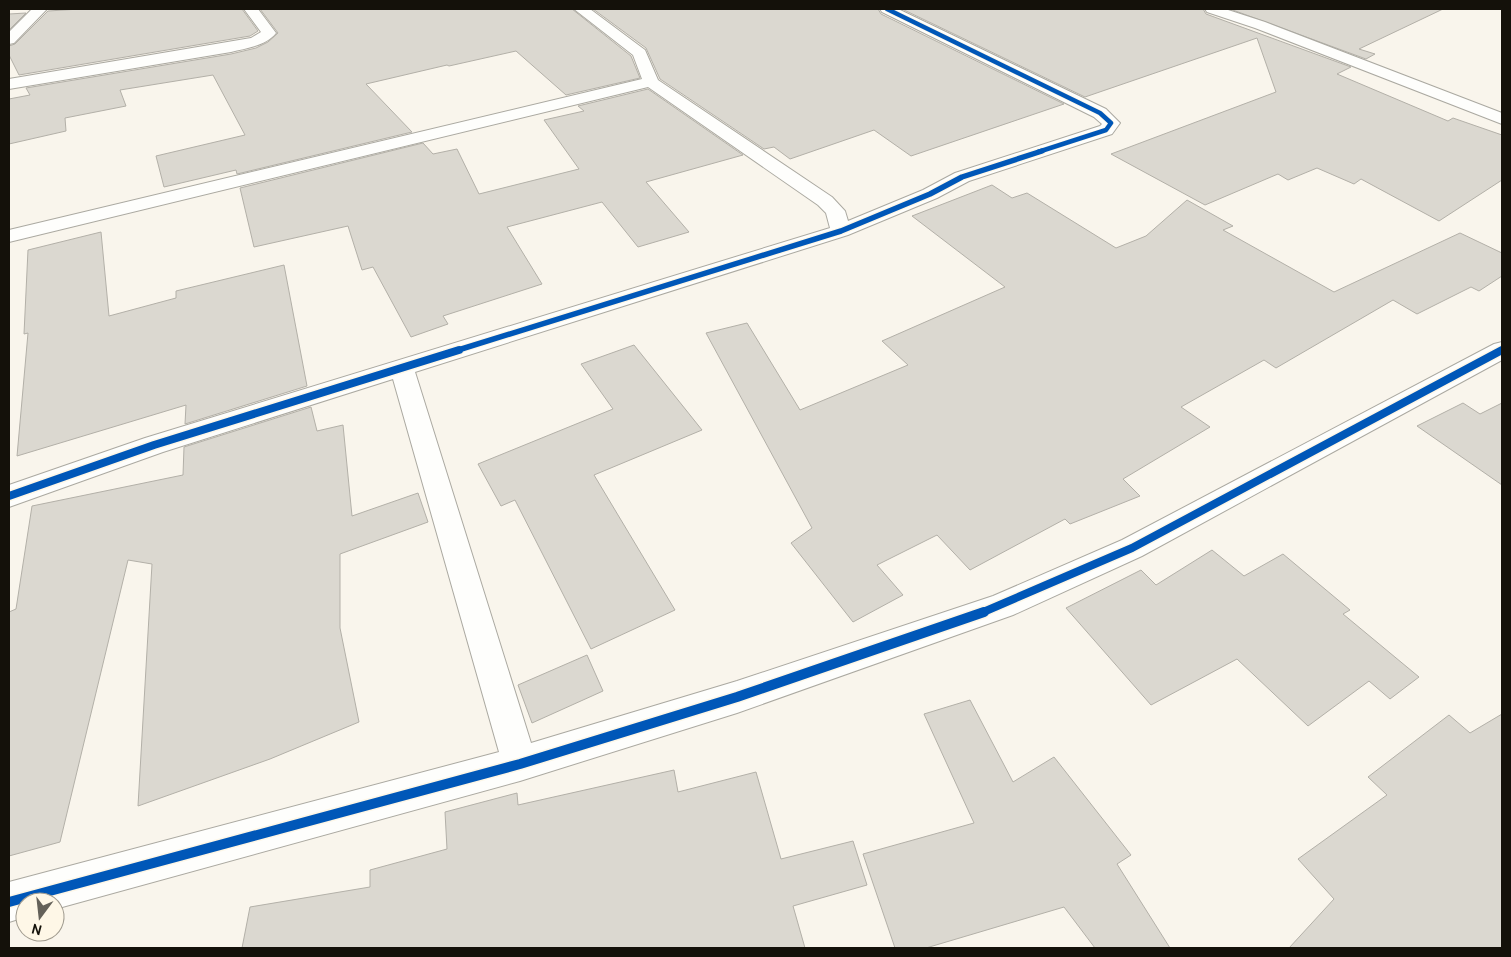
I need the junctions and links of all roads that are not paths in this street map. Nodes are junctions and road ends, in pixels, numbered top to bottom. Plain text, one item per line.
1 (40, 9) edge
2 (251, 9) edge
3 (581, 9) edge
4 (887, 9) edge
5 (1212, 9) edge
6 (9, 40) edge
7 (651, 82) junction
8 (9, 84) edge
9 (1502, 119) edge
10 (841, 231) junction
11 (9, 236) edge
12 (1502, 350) edge
13 (402, 368) junction
14 (9, 496) edge
15 (520, 764) junction
16 (9, 902) edge

1 - 6 street
2 - 8 street
3 - 7 street
4 - 10 street
5 - 9 street
7 - 10 street
7 - 11 street
10 - 13 street
12 - 15 street
13 - 14 street
13 - 15 street
15 - 16 street

